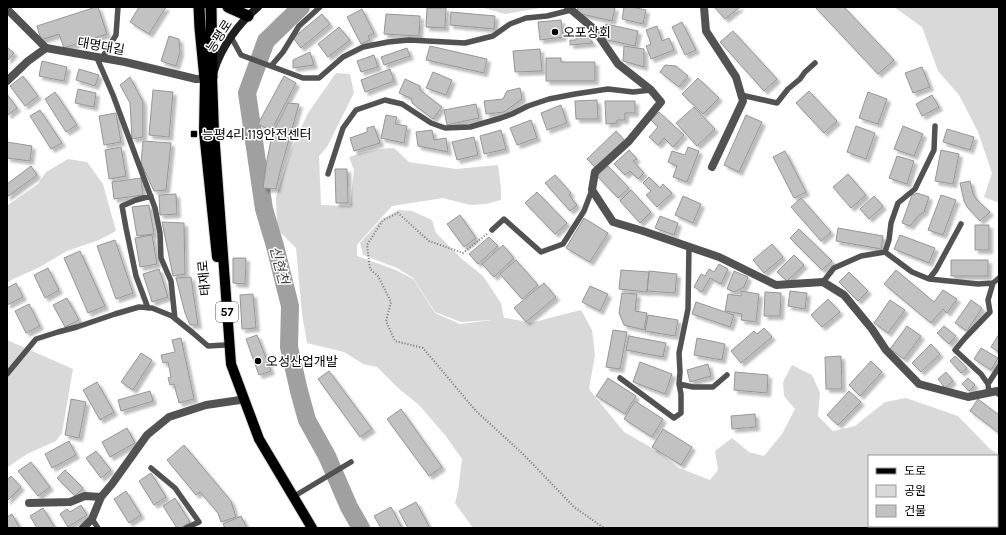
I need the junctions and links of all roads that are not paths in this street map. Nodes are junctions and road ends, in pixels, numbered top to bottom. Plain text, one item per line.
1 (118, 7) edge
2 (199, 7) edge
3 (212, 7) edge
4 (228, 7) edge
5 (258, 7) edge
6 (320, 7) edge
7 (704, 7) edge
8 (7, 9) edge
9 (570, 9) edge
10 (248, 16) junction
11 (232, 37) junction
12 (46, 48) junction
13 (100, 58) junction
14 (815, 63) dead end
15 (271, 66) junction
16 (208, 78) junction
17 (7, 81) edge
18 (651, 90) junction
19 (741, 96) junction
20 (935, 126) dead end
21 (712, 167) dead end
22 (328, 174) dead end
23 (592, 190) junction
24 (151, 196) junction
25 (961, 224) dead end
26 (492, 230) road end
27 (689, 246) junction
28 (885, 252) junction
29 (999, 278) edge
30 (929, 279) junction
31 (823, 282) junction
32 (993, 283) junction
33 (148, 308) junction
34 (175, 319) junction
35 (225, 345) junction
36 (999, 367) edge
37 (7, 374) edge
38 (728, 375) dead end
39 (620, 378) dead end
40 (680, 384) junction
41 (988, 384) junction
42 (989, 393) junction
43 (999, 393) edge
44 (240, 400) junction
45 (351, 462) dead end
46 (151, 468) dead end
47 (101, 496) junction
48 (293, 497) junction
49 (29, 503) dead end
50 (92, 519) junction
51 (83, 528) edge
52 (98, 528) edge
53 (186, 528) edge
54 (306, 528) edge
55 (312, 528) edge

1 - 13 lane
2 - 16 highway, 태재로 / 57
3 - 16 highway, 태재로 / 57
4 - 10 highway
5 - 10 main road, 능평로
6 - 15 lane
7 - 19 street
8 - 12 street
9 - 15 lane
9 - 18 street
10 - 11 main road, 능평로
11 - 15 lane
11 - 16 main road, 능평로
12 - 13 street, 대명대길
12 - 17 street
13 - 16 street, 대명대길
13 - 24 lane
14 - 19 lane
16 - 35 main road, 태재로 / 57
16 - 48 main road, 태재로 / 57
18 - 22 lane
18 - 23 street
19 - 21 street
20 - 28 lane
23 - 26 lane
23 - 27 street
24 - 33 lane
24 - 34 lane
25 - 30 lane
27 - 31 street
27 - 40 lane
28 - 30 lane
28 - 31 lane
29 - 32 lane
30 - 32 lane
31 - 42 street
32 - 41 lane
33 - 34 lane
33 - 37 lane
34 - 35 lane
35 - 44 main road, 태재로 / 57
36 - 41 lane
38 - 40 lane
39 - 40 lane
41 - 42 lane
42 - 43 street
44 - 47 street
44 - 54 main road, 태재로 / 57
45 - 48 lane
46 - 53 lane
47 - 49 street
47 - 50 street
48 - 55 main road, 태재로 / 57
50 - 51 street
50 - 52 lane

